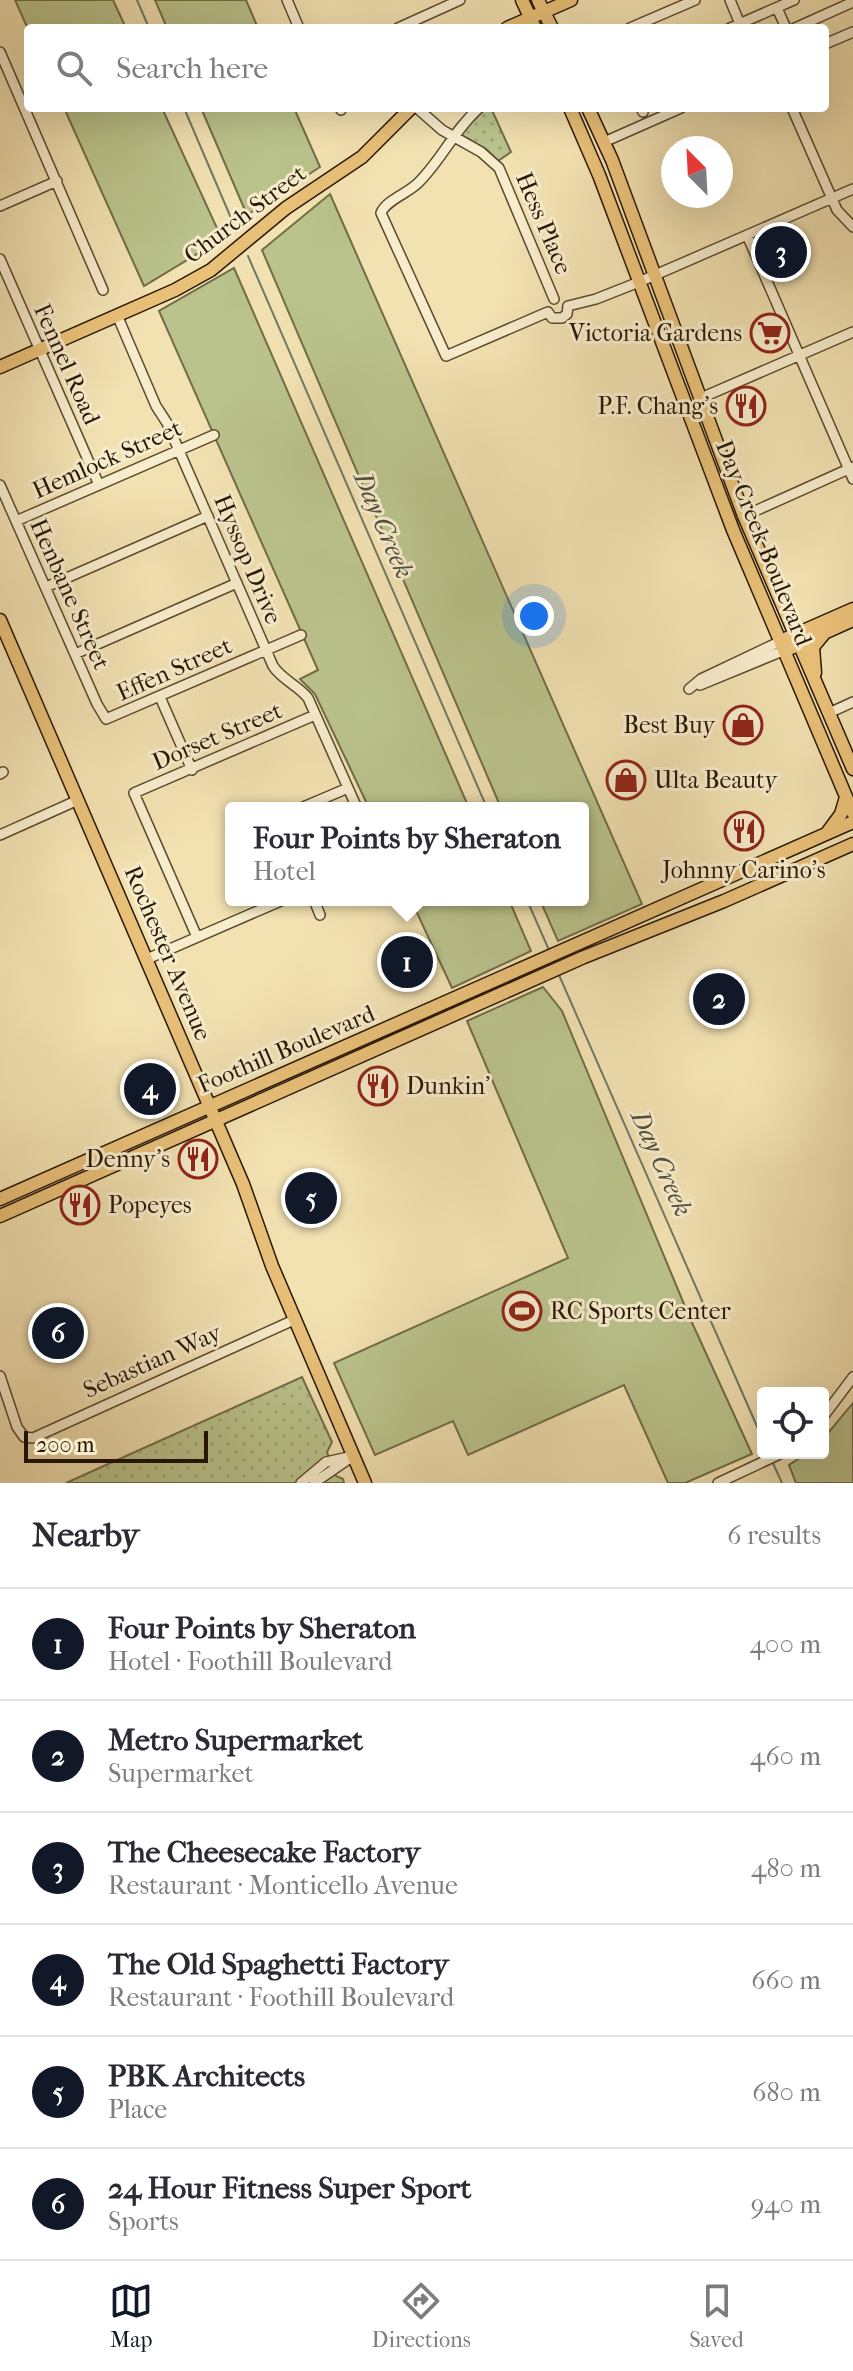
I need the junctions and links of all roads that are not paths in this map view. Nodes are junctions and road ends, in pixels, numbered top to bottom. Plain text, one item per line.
1 (287, 0) edge
2 (460, 0) edge
3 (522, 0) edge
4 (571, 0) edge
5 (695, 0) edge
6 (730, 0) edge
7 (853, 2) edge
8 (785, 3) edge
9 (541, 6) edge
10 (533, 23) edge
11 (755, 23) edge
12 (297, 24) edge
13 (407, 24) edge
14 (550, 24) edge
15 (639, 24) edge
16 (735, 24) edge
17 (786, 24) edge
18 (804, 24) edge
19 (853, 32) edge
20 (829, 42) edge
21 (0, 52) edge
22 (24, 106) edge
23 (27, 112) edge
24 (407, 112) edge
25 (422, 112) edge
26 (475, 112) edge
27 (572, 112) edge
28 (590, 112) edge
29 (672, 112) edge
30 (794, 112) edge
31 (455, 138) junction
32 (604, 142) junction
33 (57, 181) junction
34 (853, 189) edge
35 (832, 198) junction
36 (0, 206) edge
37 (853, 227) edge
38 (747, 235) junction
39 (0, 259) edge
40 (654, 276) junction
41 (639, 282) junction
42 (103, 290) dead end
43 (554, 299) junction
44 (568, 306) junction
45 (548, 312) junction
46 (117, 315) junction
47 (853, 332) edge
48 (39, 350) junction
49 (799, 356) junction
50 (0, 367) edge
51 (673, 374) junction
52 (701, 398) junction
53 (214, 435) dead end
54 (698, 441) junction
55 (178, 449) junction
56 (852, 471) edge
57 (0, 485) edge
58 (99, 485) junction
59 (208, 516) junction
60 (744, 516) junction
61 (16, 521) junction
62 (237, 583) junction
63 (46, 587) junction
64 (853, 609) edge
65 (0, 620) edge
66 (853, 620) edge
67 (825, 633) junction
68 (301, 635) dead end
69 (797, 639) junction
70 (783, 646) junction
71 (266, 650) junction
72 (75, 654) junction
73 (815, 680) junction
74 (160, 697) junction
75 (853, 702) edge
76 (829, 713) junction
77 (315, 715) junction
78 (106, 719) joint
79 (853, 769) edge
80 (192, 770) junction
81 (348, 788) junction
82 (846, 797) junction
83 (78, 800) junction
84 (315, 802) edge
85 (354, 802) edge
86 (853, 813) edge
87 (853, 822) edge
88 (827, 834) junction
89 (0, 835) edge
90 (853, 844) edge
91 (269, 906) edge
92 (316, 906) edge
93 (654, 910) junction
94 (320, 915) dead end
95 (197, 937) junction
96 (584, 957) junction
97 (147, 959) junction
98 (210, 1106) junction
99 (216, 1120) junction
100 (0, 1199) edge
101 (0, 1216) edge
102 (296, 1319) junction
103 (0, 1376) edge
104 (853, 1377) edge
105 (829, 1409) edge
106 (353, 1456) junction
107 (770, 1459) edge
108 (301, 1483) edge
109 (314, 1483) edge
110 (365, 1483) edge
111 (718, 1483) edge

1 - 12 street
2 - 13 street
3 - 10 main road
4 - 9 main road
5 - 15 street
6 - 16 street
7 - 18 street
8 - 11 street
8 - 17 street
9 - 10 main road
9 - 14 main road
19 - 20 street
21 - 22 street
23 - 33 street
24 - 46 main road, Church Street
25 - 31 street, Hess Place
26 - 31 street
27 - 41 main road, Day Creek Boulevard
28 - 32 main road, Day Creek Boulevard
29 - 32 street
30 - 35 street
31 - 43 street, Hess Place
31 - 45 street
32 - 40 main road, Day Creek Boulevard
33 - 36 street
33 - 42 street
34 - 35 street
35 - 37 street
35 - 38 street
38 - 40 street
38 - 49 street
39 - 48 street, Fennel Road
40 - 41 street
40 - 52 main road, Day Creek Boulevard
41 - 44 street
41 - 51 main road, Day Creek Boulevard
43 - 44 street
43 - 45 street
44 - 45 street
46 - 48 main road, Church Street
46 - 55 street, Hyssop Drive
47 - 49 street
48 - 50 main road, Church Street
48 - 58 street, Fennel Road
49 - 52 street
49 - 56 street
51 - 52 main road
51 - 54 main road, Day Creek Boulevard
52 - 54 main road
52 - 60 main road, Day Creek Boulevard
53 - 55 street, Hemlock Street
54 - 70 main road, Day Creek Boulevard
55 - 58 street, Hemlock Street
55 - 59 street, Hyssop Drive
56 - 60 street
57 - 61 street, Henbane Street
58 - 61 street, Hemlock Street
59 - 62 street, Hyssop Drive
59 - 63 street
60 - 69 main road, Day Creek Boulevard
61 - 63 street, Henbane Street
62 - 71 street, Hyssop Drive
62 - 72 street
63 - 72 street, Henbane Street
64 - 69 main road
65 - 83 main road, Rochester Avenue
66 - 67 main road
67 - 69 main road
67 - 73 main road
68 - 71 street, Effen Street
69 - 70 main road
69 - 73 main road, Day Creek Boulevard
70 - 70 street
70 - 82 main road, Day Creek Boulevard
71 - 74 street, Effen Street
71 - 77 street, Hyssop Drive
72 - 78 street, Henbane Street
73 - 76 main road, Day Creek Boulevard
74 - 78 street, Effen Street
74 - 80 street
75 - 76 street
76 - 79 main road, Day Creek Boulevard
77 - 80 street, Dorset Street
77 - 81 street, Hyssop Drive
80 - 95 street, Dorset Street
81 - 84 street
81 - 85 street, Hyssop Drive
82 - 86 main road, Day Creek Boulevard
82 - 88 main road
83 - 89 street
83 - 97 main road, Rochester Avenue
87 - 88 main road, Foothill Boulevard
88 - 93 main road, Foothill Boulevard
90 - 96 main road, Foothill Boulevard
91 - 95 street
92 - 94 street
93 - 96 main road
93 - 98 main road, Foothill Boulevard
95 - 97 street
96 - 99 main road, Foothill Boulevard
97 - 98 main road, Rochester Avenue
98 - 99 main road, Rochester Avenue
98 - 100 main road, Foothill Boulevard
99 - 101 main road, Foothill Boulevard
99 - 102 main road, Rochester Avenue
102 - 103 street, Sebastian Way
102 - 106 main road, Rochester Avenue
104 - 105 street
106 - 108 street
106 - 109 street
106 - 110 main road, Rochester Avenue
107 - 111 street

